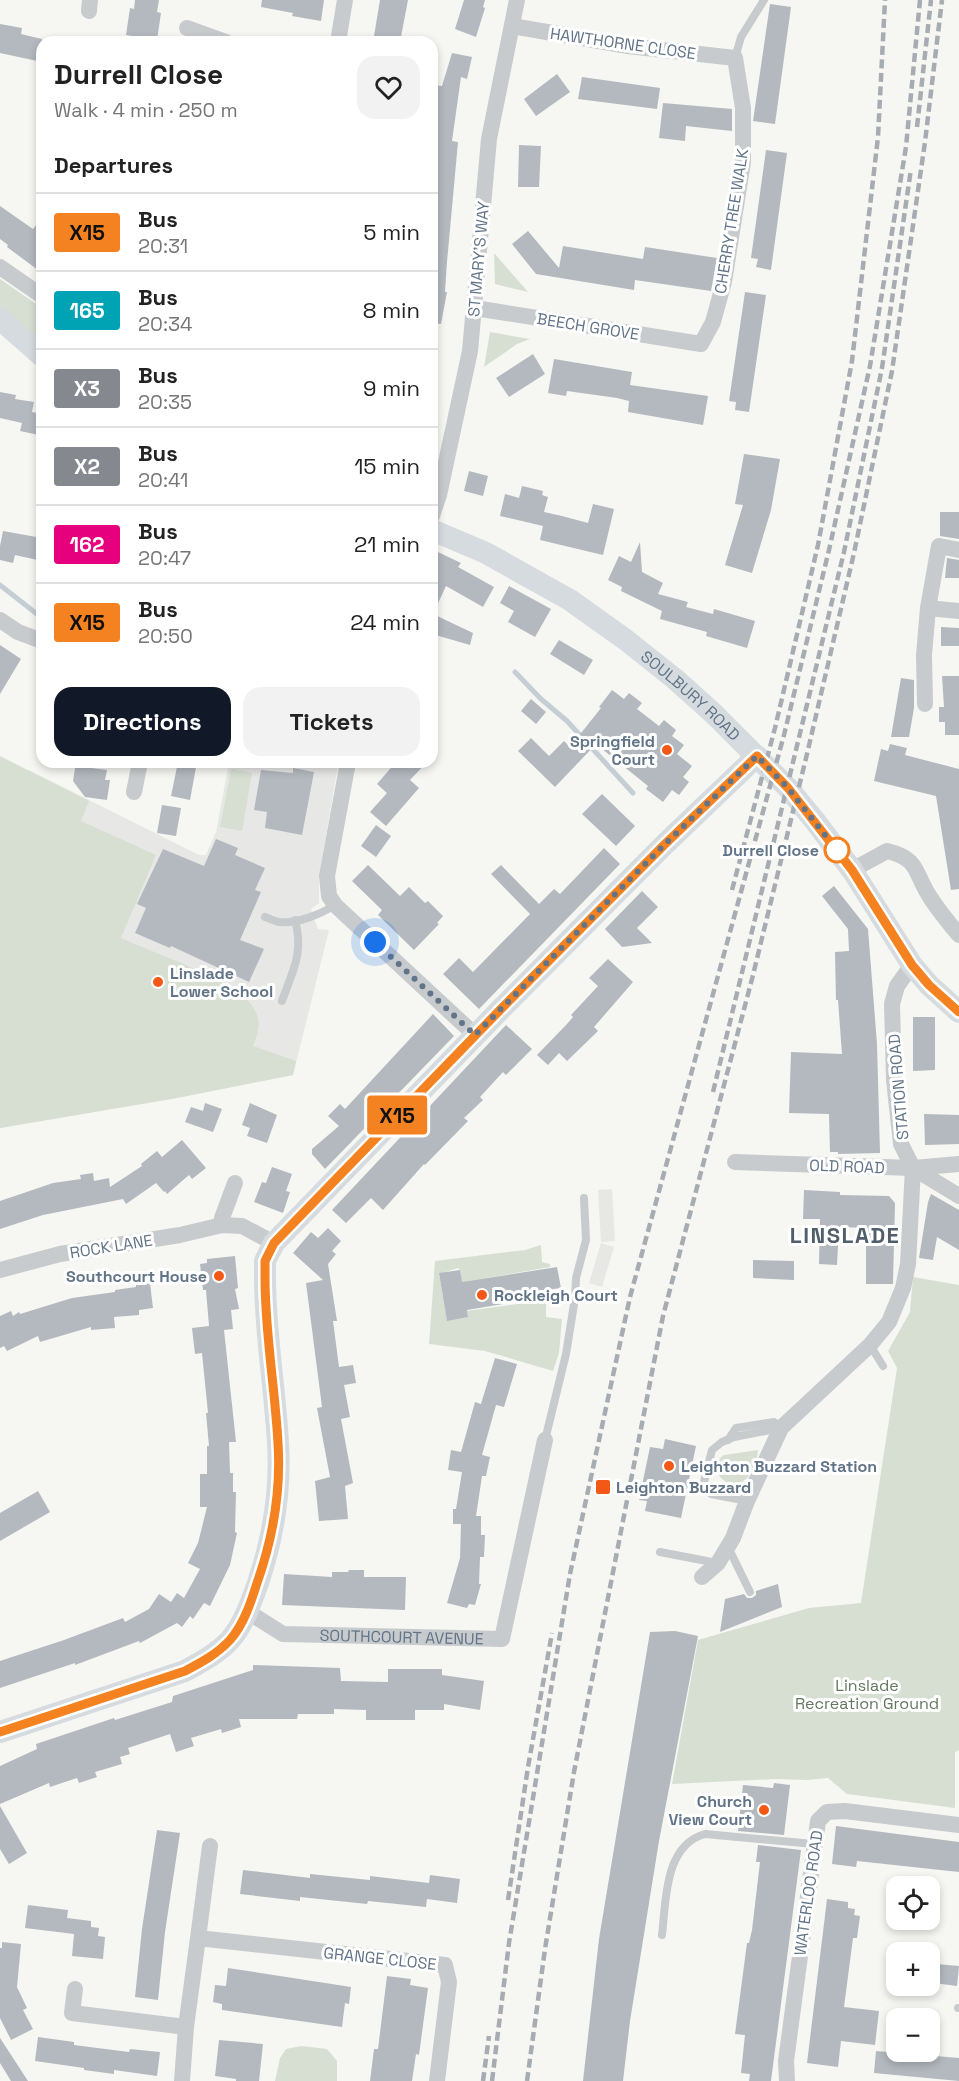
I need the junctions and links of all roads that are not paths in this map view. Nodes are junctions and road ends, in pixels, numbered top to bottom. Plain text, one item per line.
1 (345, 0) edge
2 (517, 0) edge
3 (764, 0) edge
4 (512, 26) junction
5 (187, 28) dead end
6 (209, 36) edge
7 (339, 36) edge
8 (735, 58) junction
9 (0, 267) edge
10 (36, 292) edge
11 (475, 308) junction
12 (0, 319) edge
13 (701, 344) joint
14 (36, 351) edge
15 (438, 486) edge
16 (438, 533) edge
17 (959, 549) edge
18 (928, 608) junction
19 (959, 611) edge
20 (0, 620) edge
21 (36, 639) edge
22 (926, 704) dead end
23 (753, 752) junction
24 (139, 768) edge
25 (347, 768) edge
26 (134, 792) dead end
27 (852, 870) junction
28 (335, 905) junction
29 (265, 917) dead end
30 (295, 920) junction
31 (959, 935) edge
32 (912, 965) junction
33 (282, 1001) dead end
34 (959, 1012) edge
35 (475, 1035) junction
36 (735, 1161) dead end
37 (959, 1164) edge
38 (913, 1168) junction
39 (236, 1183) dead end
40 (959, 1196) edge
41 (584, 1198) dead end
42 (222, 1225) junction
43 (274, 1243) junction
44 (0, 1270) edge
45 (870, 1345) junction
46 (883, 1366) dead end
47 (781, 1428) junction
48 (545, 1440) joint
49 (747, 1501) junction
50 (728, 1547) junction
51 (660, 1552) dead end
52 (718, 1563) junction
53 (702, 1577) dead end
54 (750, 1592) dead end
55 (248, 1612) junction
56 (0, 1732) edge
57 (959, 1825) edge
58 (814, 1844) junction
59 (210, 1846) dead end
60 (662, 1935) dead end
61 (198, 1938) junction
62 (75, 1989) dead end
63 (186, 2028) junction
64 (792, 2078) edge
65 (182, 2081) edge
66 (437, 2081) edge

1 - 7 street
2 - 4 street, ST MARY'S WAY
3 - 8 lane
4 - 8 street, HAWTHORNE CLOSE
4 - 11 street, ST MARY'S WAY
5 - 6 street
8 - 13 street, CHERRY TREE WALK
9 - 10 street
11 - 13 street, BEECH GROVE
11 - 15 street, ST MARY'S WAY
12 - 14 street
16 - 23 street, SOULBURY ROAD
17 - 18 street
18 - 19 street
18 - 22 street
20 - 21 street
23 - 27 street, SOULBURY ROAD
23 - 35 street
24 - 26 street
25 - 28 street
27 - 31 street
27 - 32 street, SOULBURY ROAD
28 - 30 lane
28 - 35 street
29 - 30 lane
30 - 33 lane
32 - 34 street, SOULBURY ROAD
32 - 38 street, STATION ROAD
35 - 43 street
36 - 38 street, OLD ROAD
37 - 38 street, OLD ROAD
38 - 40 street
38 - 45 street, STATION ROAD
39 - 42 street
41 - 48 lane, SOUTHCOURT AVENUE
42 - 43 street, ROCK LANE
42 - 44 street, ROCK LANE
43 - 55 street
45 - 46 lane
45 - 47 street, STATION ROAD
47 - 49 street
47 - 49 lane
48 - 55 street, SOUTHCOURT AVENUE
49 - 50 street
50 - 52 street
50 - 54 lane
51 - 52 lane
52 - 53 street
55 - 56 street
57 - 58 street, WATERLOO ROAD
58 - 60 lane
58 - 64 street, WATERLOO ROAD
59 - 61 street
61 - 63 street
61 - 66 street, GRANGE CLOSE
62 - 63 street
63 - 65 street

